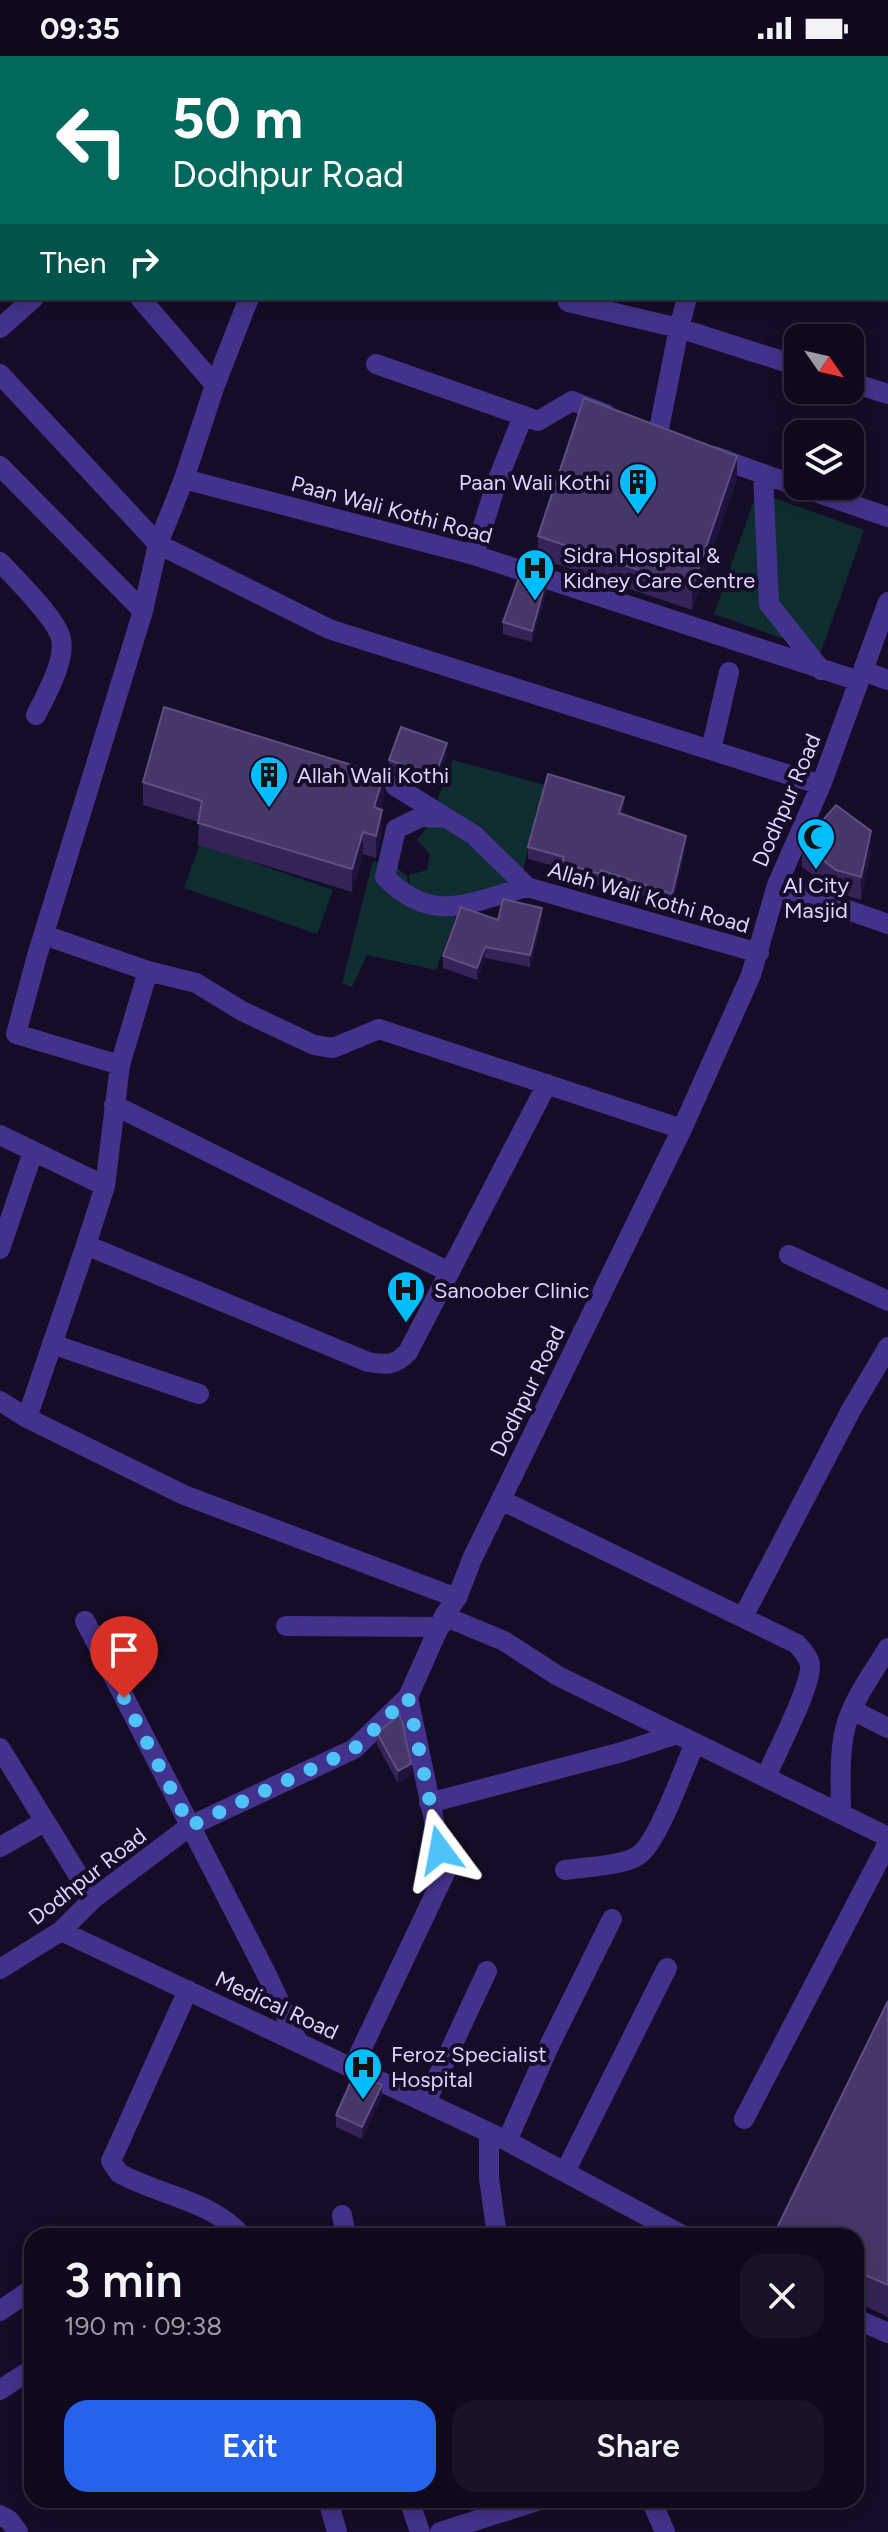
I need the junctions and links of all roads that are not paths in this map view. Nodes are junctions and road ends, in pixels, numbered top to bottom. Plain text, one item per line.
1 (32, 300) edge
2 (142, 300) edge
3 (248, 300) edge
4 (686, 300) edge
5 (568, 302) dead end
6 (0, 328) edge
7 (679, 328) junction
8 (784, 362) edge
9 (376, 364) dead end
10 (0, 374) edge
11 (215, 385) junction
12 (864, 386) edge
13 (888, 394) edge
14 (523, 416) junction
15 (698, 449) edge
16 (0, 466) edge
17 (763, 474) junction
18 (184, 479) junction
19 (888, 517) edge
20 (158, 544) junction
21 (474, 555) junction
22 (0, 562) edge
23 (888, 602) edge
24 (143, 611) junction
25 (821, 670) junction
26 (729, 672) dead end
27 (861, 676) junction
28 (888, 680) edge
29 (36, 715) dead end
30 (711, 750) junction
31 (821, 785) junction
32 (395, 786) dead end
33 (446, 818) junction
34 (777, 885) junction
35 (527, 887) junction
36 (888, 924) edge
37 (44, 935) junction
38 (759, 953) junction
39 (148, 971) junction
40 (120, 1065) junction
41 (547, 1084) junction
42 (114, 1105) junction
43 (682, 1129) junction
44 (0, 1135) edge
45 (33, 1152) junction
46 (105, 1186) junction
47 (86, 1245) junction
48 (0, 1249) edge
49 (789, 1255) dead end
50 (449, 1272) junction
51 (888, 1301) edge
52 (52, 1344) junction
53 (888, 1347) edge
54 (199, 1394) dead end
55 (0, 1401) edge
56 (27, 1418) junction
57 (501, 1500) junction
58 (457, 1598) junction
59 (743, 1617) junction
60 (85, 1621) dead end
61 (442, 1622) junction
62 (286, 1626) dead end
63 (888, 1648) edge
64 (408, 1697) junction
65 (852, 1710) junction
66 (888, 1728) edge
67 (686, 1739) junction
68 (0, 1748) edge
69 (766, 1777) junction
70 (429, 1803) junction
71 (841, 1814) junction
72 (44, 1822) junction
73 (190, 1826) junction
74 (888, 1837) edge
75 (888, 1843) edge
76 (0, 1847) edge
77 (565, 1870) dead end
78 (93, 1899) junction
79 (612, 1919) dead end
80 (61, 1931) junction
81 (667, 1968) dead end
82 (0, 1969) edge
83 (487, 1971) dead end
84 (188, 1990) junction
85 (298, 2042) junction
86 (353, 2067) junction
87 (426, 2102) junction
88 (744, 2119) dead end
89 (498, 2137) junction
90 (565, 2172) junction
91 (342, 2215) dead end
92 (235, 2228) edge
93 (344, 2228) edge
94 (491, 2228) edge
95 (669, 2228) edge
96 (24, 2294) edge
97 (0, 2311) edge
98 (864, 2322) edge
99 (888, 2333) edge
100 (24, 2374) edge
101 (0, 2390) edge
102 (330, 2508) edge
103 (412, 2508) edge
104 (515, 2508) edge
105 (654, 2508) edge
106 (0, 2515) edge
107 (18, 2532) edge
108 (337, 2532) edge
109 (420, 2532) edge
110 (440, 2532) edge
111 (665, 2532) edge

1 - 6 street
2 - 11 street
3 - 11 street
4 - 7 street
5 - 7 street
7 - 8 street
7 - 14 street
9 - 14 street
10 - 20 street
11 - 18 street
12 - 13 street
14 - 21 street
15 - 17 street
16 - 24 street
17 - 19 street
17 - 25 street
18 - 20 street
18 - 21 street, Paan Wali Kothi Road
20 - 24 street
20 - 30 street
21 - 25 street, Paan Wali Kothi Road
22 - 29 street
23 - 27 street, Dodhpur Road
24 - 37 street
25 - 27 street, Paan Wali Kothi Road
26 - 30 street
27 - 28 street, Paan Wali Kothi Road
27 - 31 street, Dodhpur Road
30 - 31 street
31 - 34 street, Dodhpur Road
32 - 33 street, Allah Wali Kothi Road
33 - 35 street, Allah Wali Kothi Road
33 - 35 street, Allah Wali Kothi Road
34 - 36 street
34 - 38 street, Dodhpur Road
35 - 38 street, Allah Wali Kothi Road
37 - 39 street
37 - 40 street
38 - 43 street, Dodhpur Road
39 - 40 street
39 - 41 street
40 - 42 street
41 - 43 street
41 - 50 street
42 - 46 street
42 - 50 street
43 - 57 street, Dodhpur Road
44 - 45 street
45 - 46 street
45 - 48 street
46 - 47 street
47 - 50 street
47 - 52 street
49 - 51 street
52 - 54 street
52 - 56 street
53 - 59 street
55 - 56 street
56 - 58 street
57 - 58 street, Dodhpur Road
57 - 59 street
58 - 61 street, Dodhpur Road
59 - 69 street
60 - 73 street
61 - 62 street
61 - 64 street, Dodhpur Road
61 - 67 street
63 - 65 street
64 - 70 street
64 - 73 street, Dodhpur Road
65 - 66 street
65 - 71 street
67 - 69 street
67 - 70 street
67 - 77 street
68 - 72 street
69 - 71 street
70 - 86 street
71 - 74 street
72 - 76 street
72 - 78 street
73 - 78 street, Dodhpur Road
73 - 85 street
75 - 88 street
78 - 80 street, Dodhpur Road
79 - 89 street
80 - 82 street, Dodhpur Road
80 - 84 street, Medical Road
81 - 90 street
83 - 87 street
84 - 85 street, Medical Road
84 - 92 street
85 - 86 street, Medical Road
86 - 87 street, Medical Road
87 - 89 street, Medical Road
89 - 90 street, Medical Road
89 - 94 street
90 - 95 street, Medical Road
91 - 93 street
96 - 97 street
98 - 99 street
100 - 101 street
102 - 108 street
103 - 109 street
104 - 110 street
105 - 111 street
106 - 107 street

